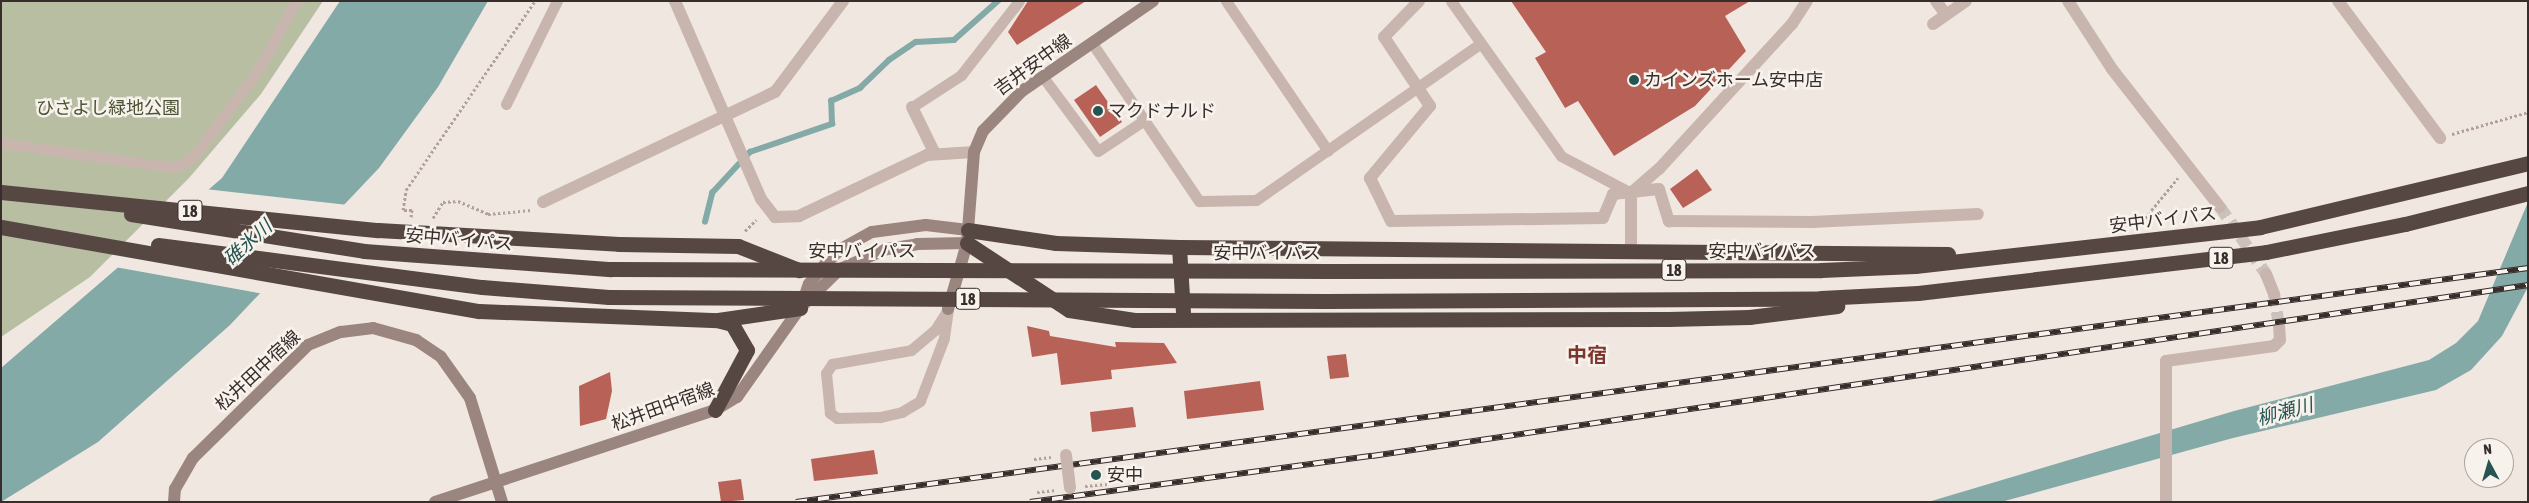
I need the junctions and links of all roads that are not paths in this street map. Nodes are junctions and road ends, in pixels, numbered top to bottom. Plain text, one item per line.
1 (296, 1) edge
2 (557, 1) edge
3 (675, 1) edge
4 (843, 1) edge
5 (1019, 1) edge
6 (1153, 1) edge
7 (1226, 1) edge
8 (1419, 1) edge
9 (1451, 1) edge
10 (1807, 1) edge
11 (1936, 1) edge
12 (1966, 1) edge
13 (2338, 1) edge
14 (2069, 2) edge
15 (1946, 15) junction
16 (1933, 24) dead end
17 (1092, 43) junction
18 (1481, 43) junction
19 (1043, 77) junction
20 (1418, 88) junction
21 (506, 104) dead end
22 (912, 107) joint
23 (727, 117) junction
24 (1143, 120) junction
25 (2440, 138) road end
26 (1, 142) edge
27 (1328, 151) junction
28 (974, 152) junction
29 (935, 154) junction
30 (2528, 163) edge
31 (1, 192) edge
32 (1631, 193) junction
33 (2524, 194) edge
34 (543, 202) road end
35 (2220, 207) tunnel mouth
36 (1978, 214) dead end
37 (1, 222) edge
38 (1, 227) edge
39 (968, 236) junction
40 (1179, 247) junction
41 (1631, 249) junction
42 (2019, 256) junction
43 (2266, 274) tunnel mouth
44 (814, 277) junction
45 (1918, 293) junction
46 (2274, 294) tunnel mouth
47 (800, 308) junction
48 (948, 309) junction
49 (1183, 319) junction
50 (718, 320) junction
51 (2279, 326) tunnel mouth
52 (715, 410) junction
53 (1066, 455) dead end
54 (1070, 488) road end
55 (174, 502) edge
56 (435, 502) edge
57 (502, 502) edge
58 (2166, 502) edge

1 - 26 lane
2 - 21 lane
3 - 23 street
4 - 23 street
5 - 22 lane
6 - 17 main road, 吉井安中線
7 - 27 lane
8 - 20 street
9 - 18 lane
10 - 32 street
11 - 15 street
12 - 15 street
13 - 25 street
14 - 35 street
15 - 16 street
17 - 19 main road, 吉井安中線
17 - 24 lane
18 - 20 lane
18 - 32 lane
19 - 24 lane
19 - 28 main road, 吉井安中線
20 - 27 lane
20 - 32 street
22 - 29 street
23 - 29 street
23 - 34 street
24 - 27 lane
28 - 29 street
28 - 39 main road, 吉井安中線
30 - 42 highway, 安中バイパス / 18
31 - 42 highway, 安中バイパス / 18, bridge
31 - 44 highway, 18
32 - 36 street
32 - 41 street
33 - 45 highway, 18
37 - 45 highway, 18, bridge
38 - 50 highway
39 - 40 highway
39 - 44 main road, 松井田中宿線
39 - 47 main road, 松井田中宿線
39 - 48 main road, 吉井安中線
39 - 49 highway
40 - 41 highway
40 - 49 highway
41 - 42 highway
43 - 46 street
44 - 47 main road, 松井田中宿線
45 - 49 highway
47 - 50 highway
47 - 52 main road, 松井田中宿線
48 - 48 lane
50 - 52 highway
51 - 58 street
52 - 56 main road, 松井田中宿線
53 - 54 street, bridge
55 - 57 main road, 松井田中宿線, bridge

